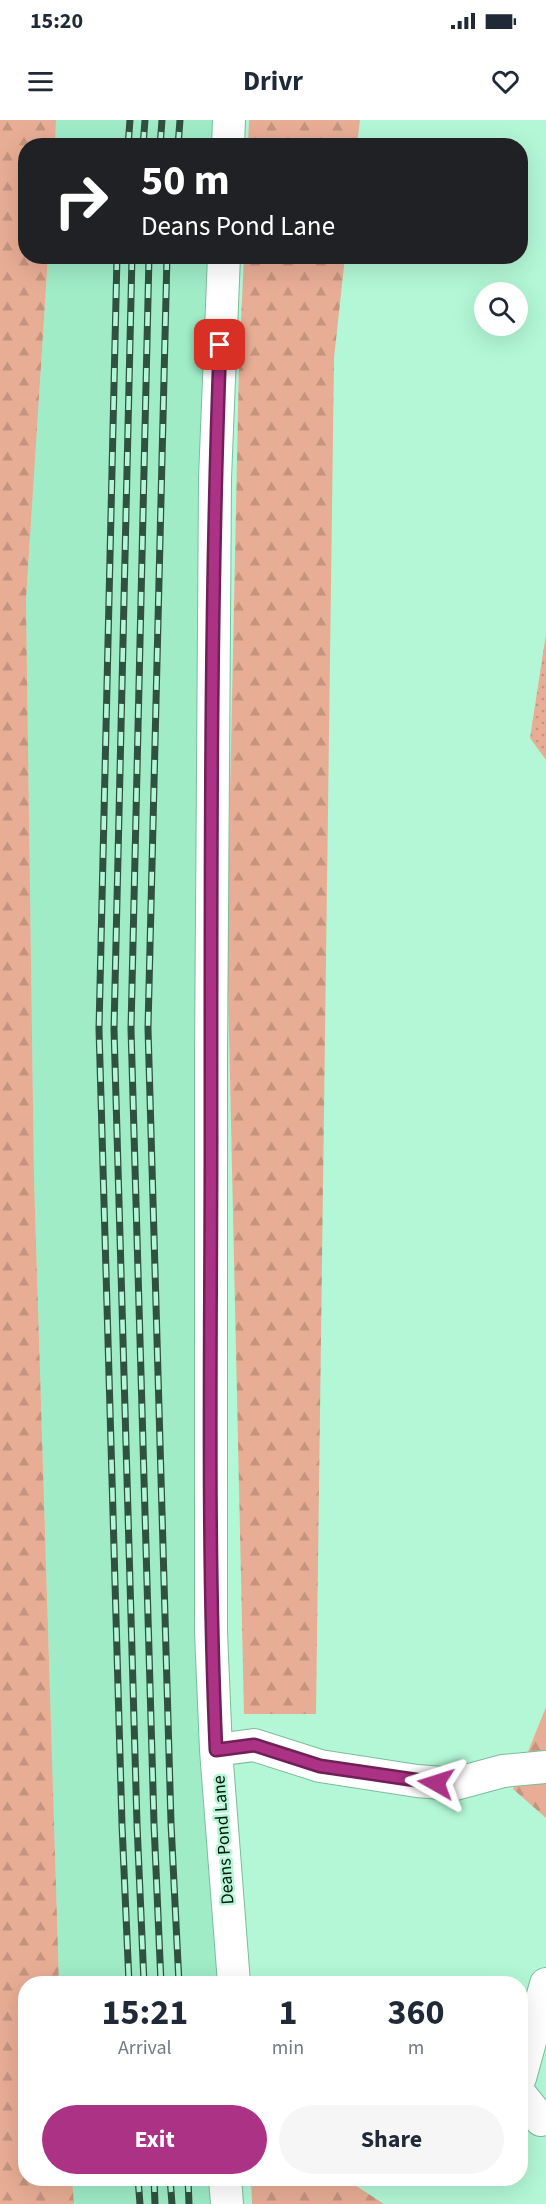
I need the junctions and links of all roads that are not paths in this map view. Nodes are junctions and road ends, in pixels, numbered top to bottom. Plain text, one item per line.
1 (229, 120) edge
2 (228, 138) edge
3 (224, 264) edge
4 (216, 1750) junction
5 (546, 1767) edge
6 (233, 1976) edge
7 (546, 1984) edge
8 (528, 2049) edge
9 (528, 2104) edge
10 (541, 2120) dead end
11 (226, 2186) edge
12 (227, 2204) edge

1 - 2 street
3 - 4 street, Deans Pond Lane
4 - 5 street
4 - 6 street, Deans Pond Lane
7 - 8 street
9 - 10 street
11 - 12 street

